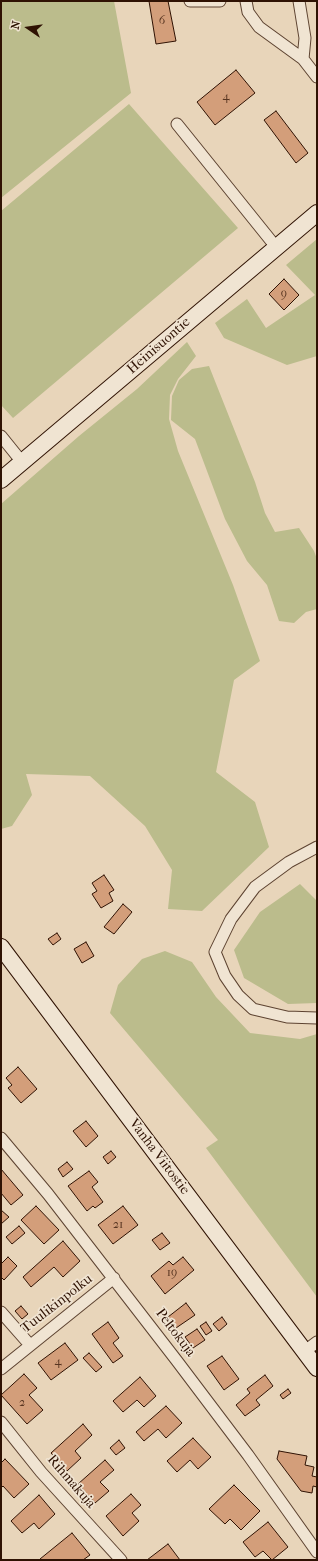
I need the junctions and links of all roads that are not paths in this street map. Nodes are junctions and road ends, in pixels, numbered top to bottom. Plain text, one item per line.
1 (190, 1) edge
2 (220, 1) edge
3 (246, 1) edge
4 (299, 1) edge
5 (303, 60) junction
6 (317, 77) edge
7 (177, 124) dead end
8 (317, 212) edge
9 (276, 247) junction
10 (1, 436) edge
11 (22, 462) junction
12 (1, 480) edge
13 (317, 847) edge
14 (1, 947) edge
15 (317, 1018) edge
16 (1, 1138) edge
17 (114, 1278) junction
18 (1, 1312) edge
19 (30, 1345) junction
20 (311, 1346) edge
21 (317, 1368) edge
22 (1, 1369) edge
23 (1, 1422) edge
24 (317, 1552) edge
25 (121, 1560) edge

1 - 2 street
3 - 5 street
4 - 5 street
5 - 6 street
7 - 9 street
8 - 9 main road, Heinisuontie
9 - 11 main road, Heinisuontie
10 - 11 street
11 - 12 main road, Heinisuontie
13 - 15 street
14 - 20 main road, Vanha Viitostie
16 - 17 street, Peltokuja
17 - 19 street, Tuulikinpolku
17 - 24 street, Peltokuja
18 - 19 street
19 - 22 street, Tuulikinpolku
20 - 21 main road, Vanha Viitostie
23 - 25 street, Rihmakuja

